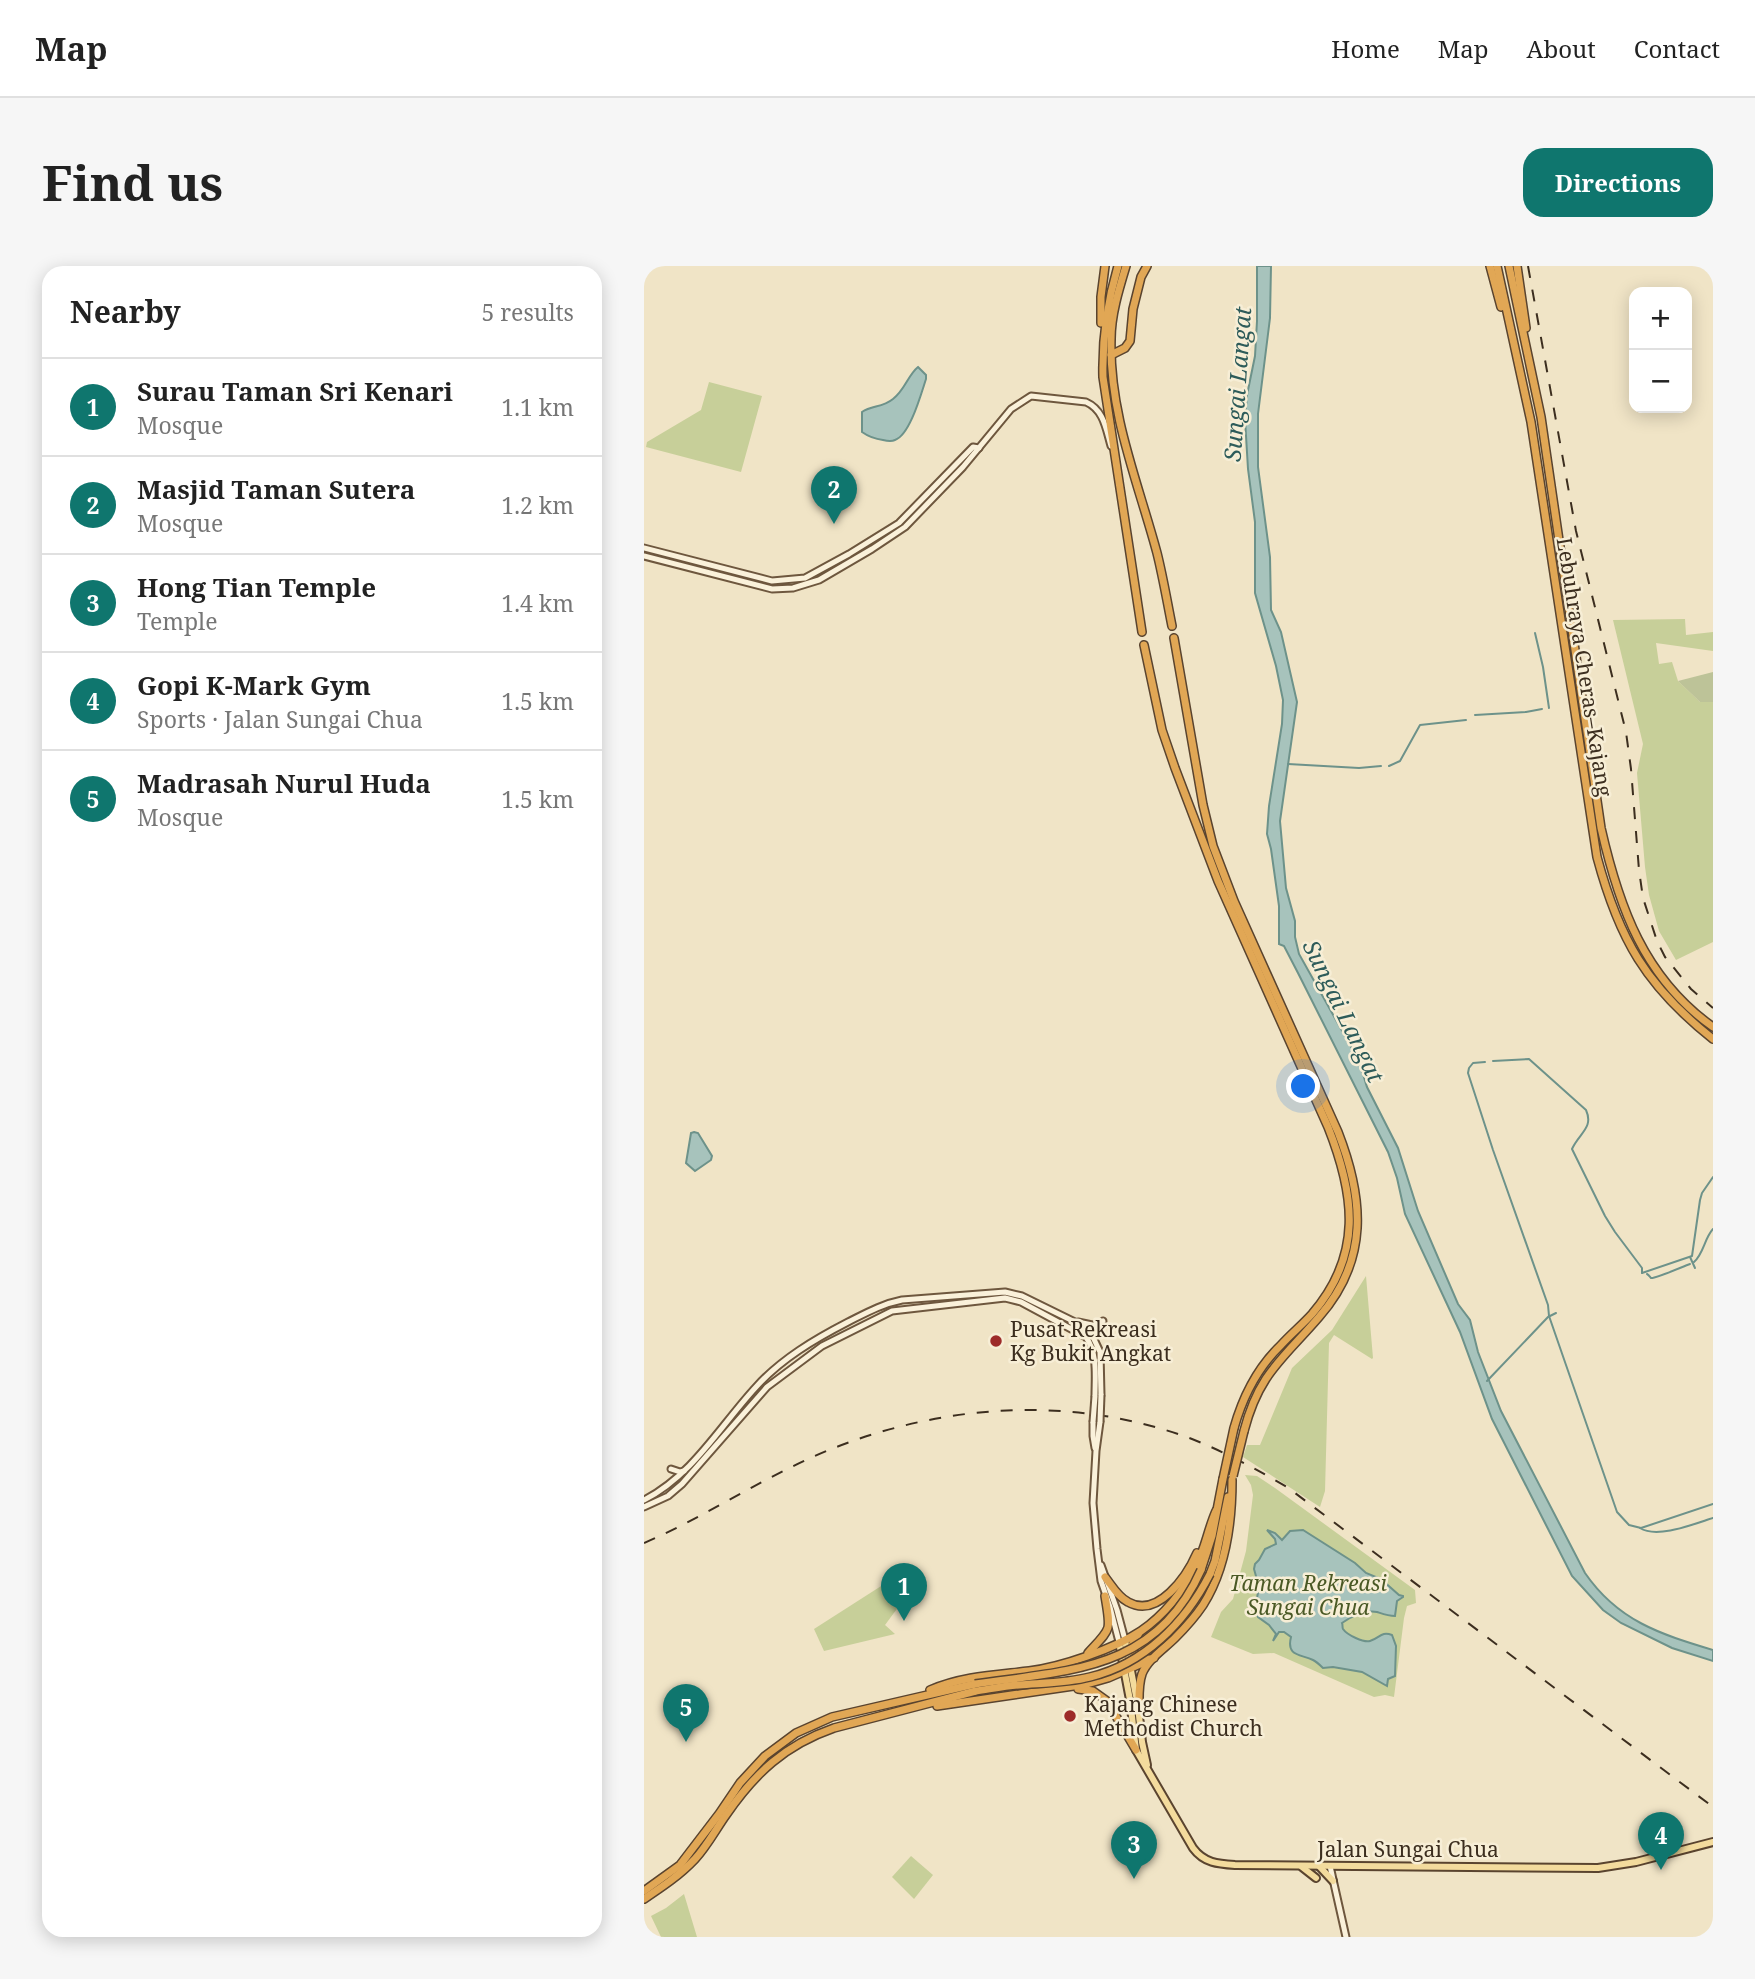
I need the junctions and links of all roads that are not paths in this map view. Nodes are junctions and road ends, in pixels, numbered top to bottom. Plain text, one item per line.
1 (1105, 266) edge
2 (1118, 266) edge
3 (1126, 266) edge
4 (1147, 266) edge
5 (1490, 266) edge
6 (1497, 266) edge
7 (1509, 266) edge
8 (1517, 266) edge
9 (1507, 317) junction
10 (1103, 338) junction
11 (1527, 349) junction
12 (1111, 355) junction
13 (979, 448) junction
14 (1116, 463) junction
15 (644, 548) edge
16 (644, 556) edge
17 (1172, 626) dead end
18 (1142, 632) dead end
19 (1174, 638) dead end
20 (1144, 645) dead end
21 (1713, 1027) edge
22 (1713, 1039) edge
23 (1102, 1321) dead end
24 (1075, 1322) junction
25 (1098, 1395) junction
26 (671, 1469) dead end
27 (687, 1470) junction
28 (1229, 1478) junction
29 (644, 1500) edge
30 (644, 1507) edge
31 (1216, 1511) junction
32 (1209, 1527) junction
33 (1099, 1559) junction
34 (1105, 1577) junction
35 (1105, 1596) junction
36 (1140, 1631) junction
37 (1122, 1641) junction
38 (1095, 1653) junction
39 (1085, 1656) junction
40 (1154, 1658) junction
41 (1128, 1670) junction
42 (1108, 1678) junction
43 (976, 1687) junction
44 (1063, 1688) junction
45 (913, 1698) junction
46 (1139, 1711) junction
47 (895, 1713) junction
48 (1136, 1749) junction
49 (1150, 1772) junction
50 (1713, 1842) edge
51 (1301, 1866) junction
52 (1319, 1866) junction
53 (1331, 1866) junction
54 (1346, 1866) junction
55 (1316, 1878) dead end
56 (1332, 1879) junction
57 (644, 1891) edge
58 (644, 1899) edge
59 (1346, 1937) edge

1 - 10 highway
2 - 10 highway
3 - 12 highway
4 - 12 highway
5 - 9 highway
6 - 9 highway, Lebuhraya Cheras–Kajang
7 - 11 highway, Lebuhraya Cheras–Kajang
8 - 11 highway
9 - 22 highway, Lebuhraya Cheras–Kajang
10 - 14 highway
11 - 21 highway, Lebuhraya Cheras–Kajang
12 - 17 highway
13 - 14 street
13 - 15 street
13 - 16 street
14 - 18 highway
19 - 28 highway, bridge
20 - 28 highway, bridge
23 - 24 street
24 - 25 street
24 - 27 street
25 - 30 street
25 - 33 street, bridge
26 - 27 street
27 - 29 street
28 - 31 highway
28 - 40 highway
28 - 43 highway, bridge
31 - 32 highway
31 - 43 highway, bridge
32 - 34 highway
32 - 36 highway
33 - 34 street
33 - 35 street
34 - 37 street
35 - 37 street
35 - 39 highway
36 - 37 highway
36 - 40 highway
37 - 38 highway
37 - 41 main road
38 - 39 highway
38 - 42 highway
39 - 45 highway
40 - 41 highway
40 - 46 highway
41 - 42 highway
41 - 46 main road, Jalan Sungai Chua
41 - 48 main road, Jalan Sungai Chua
42 - 44 highway
43 - 45 highway
43 - 47 highway
44 - 47 highway
44 - 48 highway
45 - 57 highway
46 - 49 main road, Jalan Sungai Chua
47 - 58 highway
48 - 49 main road, Jalan Sungai Chua
49 - 51 main road, Jalan Sungai Chua
50 - 54 main road, Jalan Sungai Chua
51 - 52 main road, Jalan Sungai Chua
51 - 55 main road
52 - 53 main road, Jalan Sungai Chua
52 - 56 main road
53 - 54 main road, Jalan Sungai Chua
53 - 56 street
54 - 56 main road
56 - 59 street

